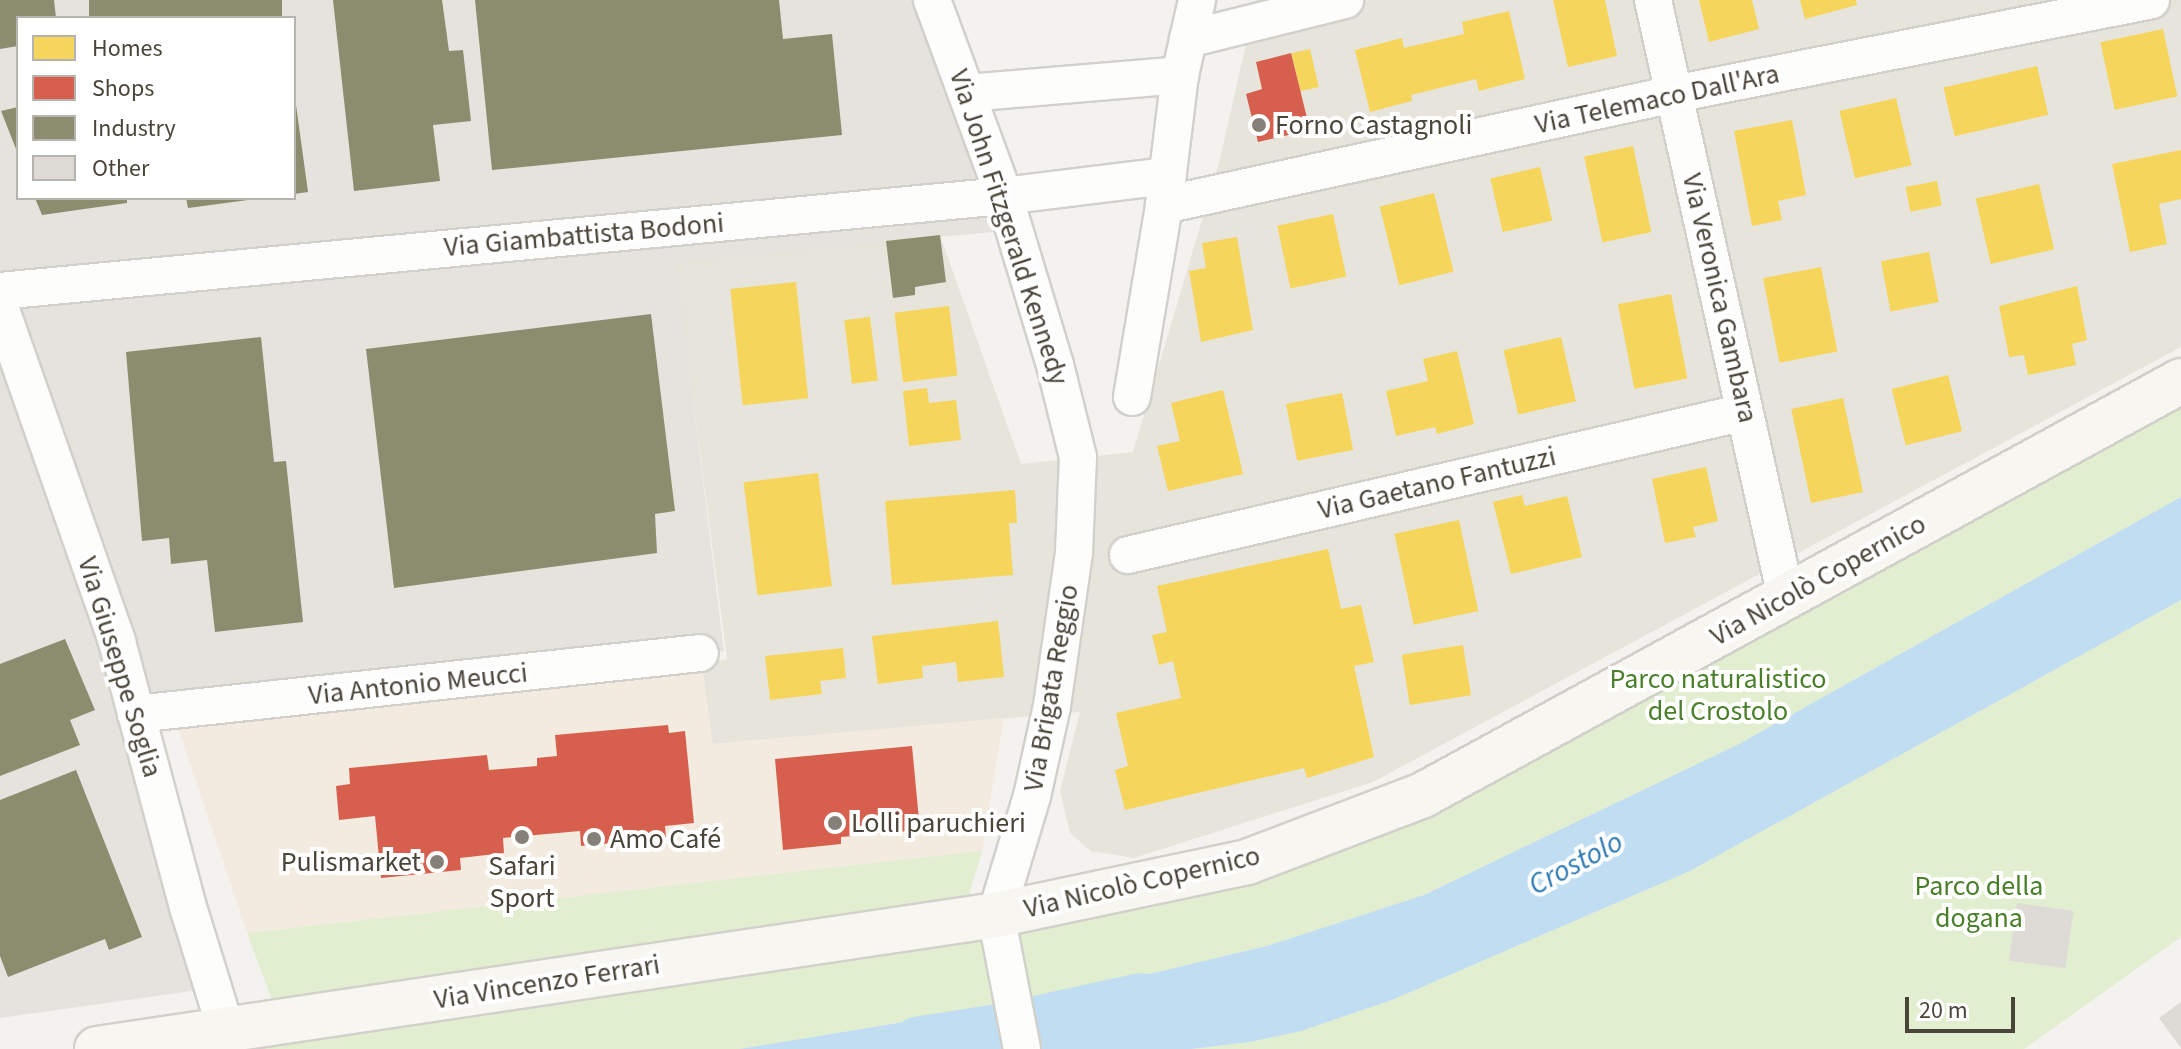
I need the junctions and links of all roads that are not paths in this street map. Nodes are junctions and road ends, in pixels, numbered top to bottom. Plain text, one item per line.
1 (932, 0) edge
2 (1197, 0) edge
3 (1345, 0) edge
4 (1653, 0) edge
5 (2151, 0) edge
6 (1188, 39) junction
7 (1180, 75) junction
8 (967, 93) junction
9 (1674, 94) junction
10 (1166, 190) junction
11 (1004, 196) junction
12 (0, 291) edge
13 (0, 307) edge
14 (2181, 381) edge
15 (1132, 397) dead end
16 (1745, 412) junction
17 (1078, 457) joint
18 (1128, 555) dead end
19 (1786, 597) junction
20 (700, 653) dead end
21 (136, 714) junction
22 (1001, 934) junction
23 (226, 1030) junction
24 (97, 1049) edge
25 (1022, 1049) edge

1 - 8 street, Via John Fitzgerald Kennedy
2 - 6 street
3 - 6 street
4 - 9 street, Via Veronica Gambara
5 - 9 street, Via Telemaco Dall'Ara
6 - 7 street
7 - 8 street
7 - 10 street
8 - 11 street, Via John Fitzgerald Kennedy
9 - 10 street, Via Telemaco Dall'Ara
9 - 16 street, Via Veronica Gambara
10 - 11 street, Via Giambattista Bodoni
10 - 15 street
11 - 12 street, Via Giambattista Bodoni
11 - 17 street, Via John Fitzgerald Kennedy
13 - 21 street, Via Giuseppe Soglia
14 - 19 street, Via Nicolò Copernico
16 - 18 street, Via Gaetano Fantuzzi
16 - 19 street, Via Veronica Gambara
17 - 22 street, Via Brigata Reggio
19 - 22 street, Via Nicolò Copernico
20 - 21 street, Via Antonio Meucci
21 - 23 street, Via Giuseppe Soglia
22 - 23 street, Via Vincenzo Ferrari
22 - 25 street
23 - 24 street, Via Vincenzo Ferrari

